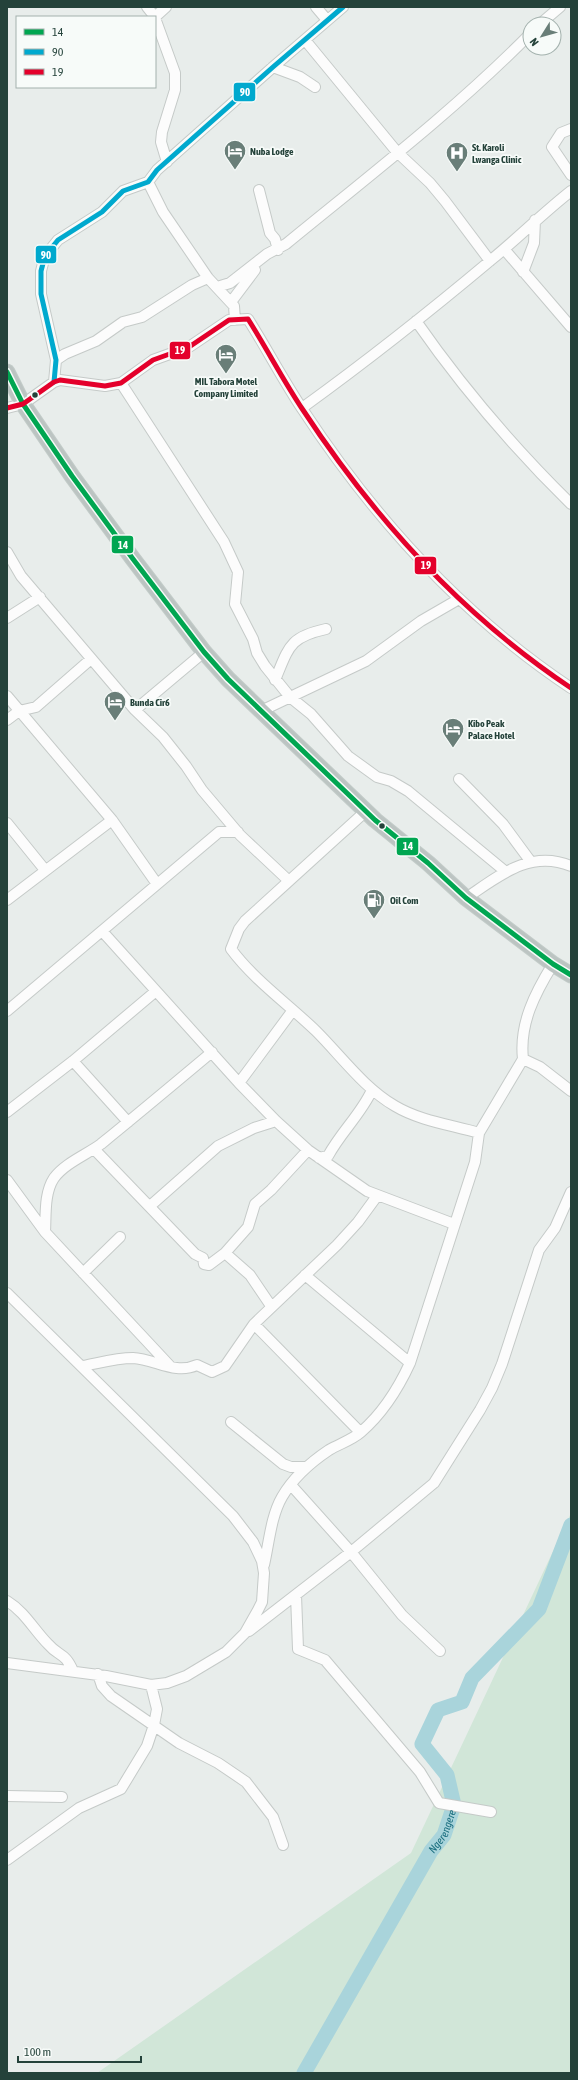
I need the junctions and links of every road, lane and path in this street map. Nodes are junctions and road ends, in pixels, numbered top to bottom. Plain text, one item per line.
1 (147, 7) edge
2 (166, 7) edge
3 (316, 7) edge
4 (343, 7) edge
5 (557, 8) edge
6 (154, 16) edge
7 (156, 16) edge
8 (548, 16) edge
9 (156, 20) edge
10 (328, 20) junction
11 (305, 40) junction
12 (522, 42) edge
13 (273, 66) junction
14 (315, 86) dead end
15 (571, 129) edge
16 (397, 152) junction
17 (167, 162) junction
18 (571, 175) edge
19 (148, 182) junction
20 (259, 190) dead end
21 (571, 191) edge
22 (535, 220) junction
23 (504, 249) junction
24 (278, 250) junction
25 (267, 254) junction
26 (490, 261) junction
27 (523, 272) junction
28 (208, 278) junction
29 (217, 287) junction
30 (231, 302) junction
31 (235, 320) junction
32 (416, 321) junction
33 (571, 327) edge
34 (56, 360) junction
35 (7, 372) edge
36 (54, 382) junction
37 (121, 383) junction
38 (23, 404) junction
39 (7, 408) edge
40 (302, 408) junction
41 (7, 411) edge
42 (571, 504) edge
43 (7, 552) edge
44 (40, 597) junction
45 (459, 599) junction
46 (7, 618) edge
47 (326, 629) dead end
48 (204, 652) junction
49 (91, 658) junction
50 (275, 680) junction
51 (571, 688) edge
52 (7, 696) edge
53 (290, 697) junction
54 (136, 710) junction
55 (19, 711) junction
56 (261, 711) junction
57 (7, 720) edge
58 (459, 779) dead end
59 (366, 811) junction
60 (112, 820) junction
61 (7, 823) edge
62 (238, 832) junction
63 (531, 862) junction
64 (571, 866) edge
65 (45, 870) junction
66 (506, 872) junction
67 (289, 881) junction
68 (157, 884) junction
69 (466, 898) junction
70 (7, 900) edge
71 (102, 931) junction
72 (553, 964) junction
73 (571, 975) edge
74 (156, 991) junction
75 (293, 1010) junction
76 (7, 1011) edge
77 (212, 1052) junction
78 (523, 1059) junction
79 (73, 1061) junction
80 (239, 1083) junction
81 (372, 1090) junction
82 (571, 1091) edge
83 (7, 1112) edge
84 (276, 1121) junction
85 (128, 1122) junction
86 (479, 1133) junction
87 (94, 1149) junction
88 (308, 1150) junction
89 (319, 1158) junction
90 (7, 1180) edge
91 (571, 1192) edge
92 (377, 1196) junction
93 (150, 1206) junction
94 (454, 1224) junction
95 (46, 1232) junction
96 (120, 1237) dead end
97 (225, 1253) junction
98 (83, 1272) junction
99 (305, 1275) junction
100 (7, 1292) edge
101 (271, 1306) junction
102 (254, 1324) junction
103 (410, 1363) junction
104 (83, 1366) junction
105 (172, 1368) junction
106 (231, 1422) dead end
107 (360, 1432) junction
108 (306, 1468) junction
109 (291, 1486) junction
110 (352, 1552) junction
111 (263, 1567) junction
112 (296, 1595) junction
113 (7, 1601) edge
114 (246, 1633) junction
115 (440, 1651) dead end
116 (7, 1663) edge
117 (73, 1671) junction
118 (98, 1674) junction
119 (151, 1685) junction
120 (154, 1725) junction
121 (7, 1796) edge
122 (62, 1797) dead end
123 (492, 1812) dead end
124 (283, 1845) dead end
125 (7, 1860) edge

1 - 6 street
2 - 7 street
3 - 10 street
4 - 10 street
5 - 8 street
9 - 17 street
10 - 11 street
11 - 13 street
11 - 16 street
12 - 16 street
13 - 14 street
13 - 17 street
15 - 18 street
16 - 24 street
16 - 26 street
17 - 19 street
19 - 28 street
19 - 34 street
20 - 24 street
21 - 22 street
22 - 23 street
22 - 27 street
23 - 26 street
23 - 27 street
24 - 25 street
25 - 29 street
25 - 30 street
26 - 32 street
27 - 33 street
28 - 29 street
28 - 34 street
29 - 30 street
30 - 31 street
31 - 37 street
31 - 40 street
32 - 40 street
32 - 42 street
34 - 36 street
35 - 38 highway
36 - 37 street
36 - 38 street
37 - 50 street
38 - 39 street
38 - 48 highway
39 - 41 street
40 - 45 street
43 - 44 street
44 - 46 street
44 - 49 street
45 - 51 street
45 - 53 street
47 - 50 street
48 - 54 street
48 - 56 highway
49 - 54 street
49 - 55 street
50 - 53 street
52 - 55 street
53 - 56 street
53 - 66 street
54 - 62 street
55 - 57 street
55 - 60 street
56 - 59 highway
58 - 63 street
59 - 67 street
59 - 69 highway
60 - 65 street
60 - 68 street
61 - 65 street
62 - 67 street
62 - 68 street
63 - 64 street
63 - 66 street
65 - 70 street
66 - 69 street
67 - 75 street
68 - 71 street
69 - 72 highway
71 - 74 street
71 - 76 street
72 - 73 highway
72 - 78 street
74 - 77 street
74 - 79 street
75 - 80 street
75 - 81 street
77 - 80 street
77 - 85 street
78 - 82 street
78 - 86 street
79 - 83 street
79 - 85 street
80 - 84 street
81 - 86 street
81 - 89 street
84 - 88 street
84 - 93 street
85 - 87 street
86 - 94 street
87 - 93 street
87 - 95 street
88 - 89 street
88 - 97 street
89 - 92 street
90 - 95 street
91 - 110 street
92 - 94 street
92 - 99 street
93 - 97 street
94 - 103 street
95 - 98 street
96 - 98 street
97 - 101 street
98 - 105 street
99 - 101 street
99 - 103 street
100 - 104 street
101 - 102 street
102 - 105 street
102 - 107 street
103 - 107 street
104 - 105 street
104 - 111 street
106 - 108 street
107 - 108 street
108 - 109 street
109 - 110 street
109 - 111 street
110 - 112 street
110 - 115 street
111 - 114 street
112 - 114 street
112 - 123 street
113 - 117 street
114 - 119 street
116 - 117 street
117 - 118 street
118 - 119 street
118 - 120 street
119 - 120 street
120 - 124 street
120 - 125 street
121 - 122 street

